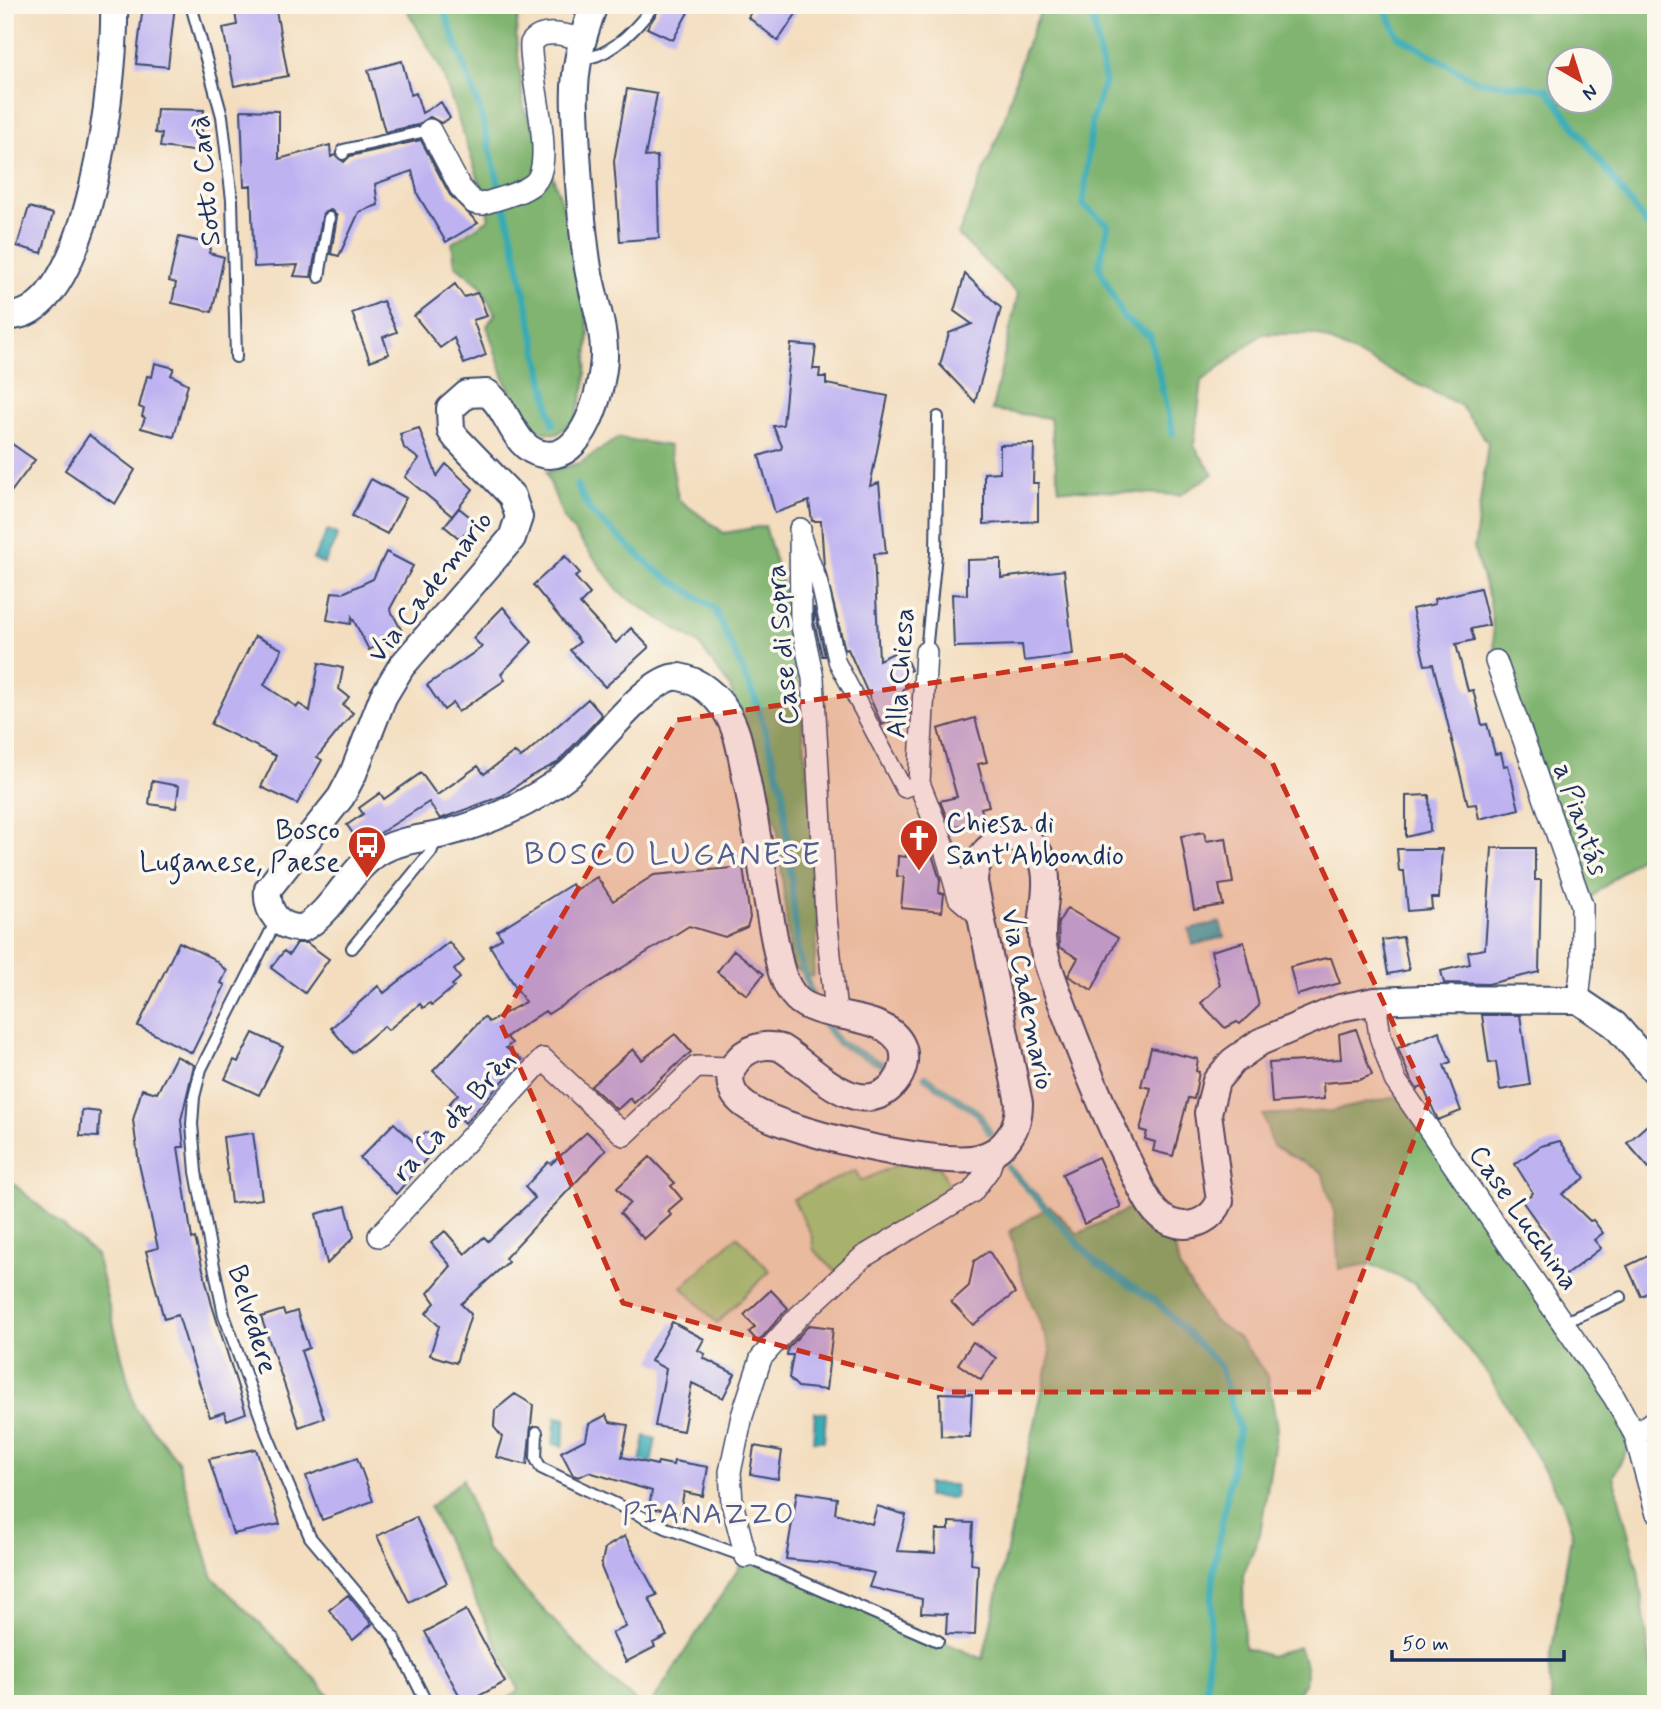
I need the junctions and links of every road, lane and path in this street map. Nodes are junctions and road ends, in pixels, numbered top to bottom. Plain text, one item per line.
1 (114, 5) edge
2 (191, 5) edge
3 (594, 5) edge
4 (654, 5) edge
5 (579, 49) junction
6 (430, 130) joint
7 (343, 154) dead end
8 (329, 218) dead end
9 (319, 277) dead end
10 (5, 316) edge
11 (236, 357) dead end
12 (939, 417) dead end
13 (800, 529) joint
14 (926, 652) joint
15 (1496, 662) dead end
16 (919, 783) junction
17 (438, 836) junction
18 (979, 915) junction
19 (277, 919) junction
20 (352, 948) dead end
21 (1578, 1000) junction
22 (1375, 1001) junction
23 (825, 1010) junction
24 (732, 1068) junction
25 (1656, 1072) edge
26 (995, 1151) junction
27 (379, 1236) dead end
28 (1621, 1297) dead end
29 (1565, 1322) junction
30 (1656, 1419) edge
31 (537, 1432) dead end
32 (1635, 1435) junction
33 (1656, 1511) edge
34 (746, 1557) junction
35 (938, 1641) dead end
36 (426, 1704) edge

1 - 10 street
2 - 11 lane, Sotto Carà
3 - 5 street, Via Cademario
4 - 5 lane
5 - 6 street
5 - 19 street, Via Cademario
6 - 7 lane
8 - 9 lane
12 - 14 lane, Alla Chiesa
13 - 16 street, Case di Sopra
13 - 23 street, Case di Sopra
14 - 16 street, Alla Chiesa
15 - 21 street, a Piantás
16 - 18 street, Alla Chiesa
17 - 19 street
17 - 20 lane
17 - 23 street
18 - 22 street, Via Cademario
18 - 26 street, Via Cademario
19 - 36 lane, Belvedere
21 - 22 street, Via Cademario
21 - 25 street
22 - 29 street, Case Lucchina
23 - 24 street
24 - 26 street
24 - 27 street, ra Ca da Brèn
26 - 34 street
28 - 29 lane
29 - 32 street, Case Lucchina
30 - 32 street
31 - 34 lane
32 - 33 street, Case Lucchina
34 - 35 lane

